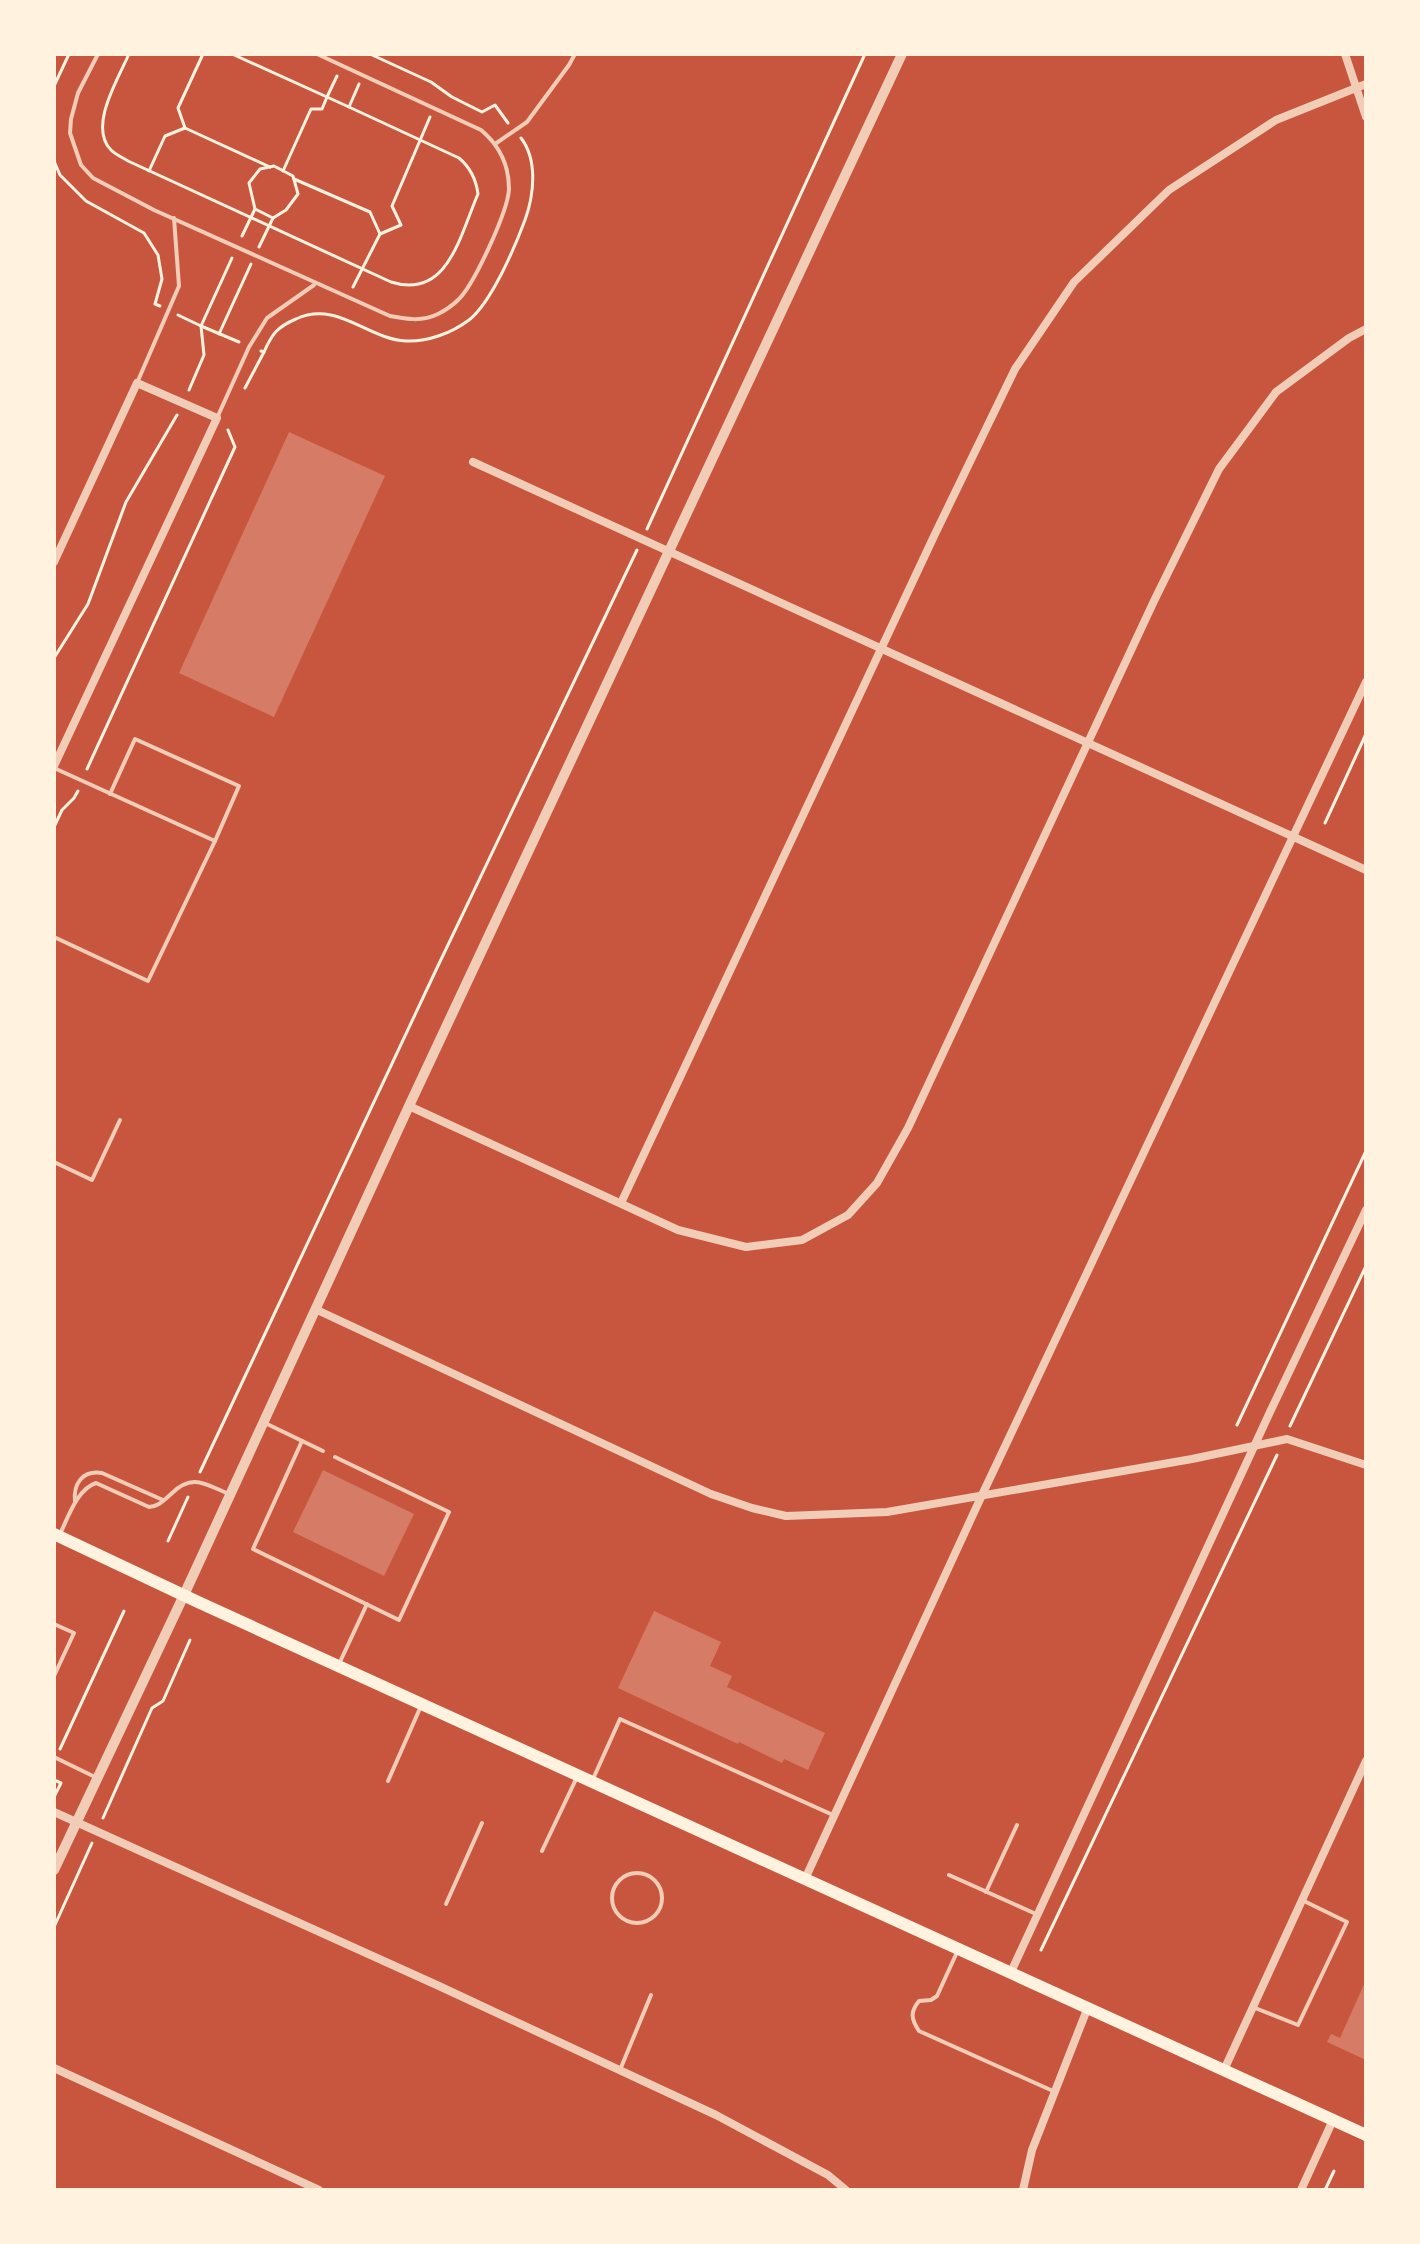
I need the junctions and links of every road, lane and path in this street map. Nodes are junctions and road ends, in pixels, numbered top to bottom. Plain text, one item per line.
1 (69, 54) edge
2 (98, 54) edge
3 (129, 54) edge
4 (203, 54) edge
5 (232, 54) edge
6 (317, 54) edge
7 (372, 54) edge
8 (575, 54) edge
9 (865, 54) edge
10 (902, 54) edge
11 (1345, 54) edge
12 (364, 75) junction
13 (359, 84) junction
14 (1366, 84) edge
15 (54, 86) edge
16 (1356, 88) junction
17 (442, 90) junction
18 (327, 97) junction
19 (349, 107) junction
20 (434, 108) junction
21 (1366, 117) edge
22 (185, 128) junction
23 (514, 130) junction
24 (421, 140) junction
25 (495, 144) junction
26 (270, 167) dead end
27 (149, 171) junction
28 (283, 171) dead end
29 (294, 179) dead end
30 (255, 209) dead end
31 (174, 218) junction
32 (273, 218) dead end
33 (380, 234) junction
34 (362, 268) junction
35 (316, 284) junction
36 (348, 298) junction
37 (201, 326) dead end
38 (1366, 329) edge
39 (249, 347) junction
40 (264, 352) junction
41 (137, 383) junction
42 (245, 389) dead end
43 (217, 418) junction
44 (225, 426) dead end
45 (473, 462) dead end
46 (642, 539) junction
47 (670, 551) junction
48 (54, 562) edge
49 (882, 649) junction
50 (1366, 682) edge
51 (1366, 734) edge
52 (1087, 743) junction
53 (54, 767) edge
54 (82, 780) junction
55 (110, 794) junction
56 (1325, 823) dead end
57 (54, 827) edge
58 (1293, 836) junction
59 (215, 841) junction
60 (1366, 870) edge
61 (54, 937) edge
62 (409, 1106) junction
63 (120, 1120) dead end
64 (1366, 1151) edge
65 (54, 1162) edge
66 (621, 1203) junction
67 (1366, 1210) edge
68 (1366, 1266) edge
69 (315, 1309) junction
70 (263, 1422) junction
71 (1237, 1425) dead end
72 (1284, 1440) junction
73 (302, 1441) junction
74 (1254, 1446) junction
75 (323, 1451) dead end
76 (335, 1457) dead end
77 (1366, 1465) edge
78 (196, 1481) junction
79 (230, 1495) junction
80 (982, 1495) junction
81 (164, 1500) junction
82 (75, 1504) junction
83 (56, 1535) edge
84 (168, 1541) dead end
85 (184, 1595) junction
86 (367, 1604) junction
87 (124, 1611) dead end
88 (54, 1624) edge
89 (190, 1640) dead end
90 (338, 1666) junction
91 (54, 1676) edge
92 (422, 1704) junction
93 (55, 1758) edge
94 (1366, 1761) edge
95 (578, 1775) junction
96 (98, 1778) junction
97 (54, 1780) edge
98 (388, 1781) dead end
99 (592, 1782) junction
100 (54, 1797) edge
101 (54, 1812) edge
102 (834, 1816) junction
103 (76, 1822) junction
104 (482, 1823) dead end
105 (1017, 1825) dead end
106 (97, 1832) junction
107 (542, 1851) dead end
108 (54, 1870) edge
109 (949, 1875) dead end
110 (805, 1879) junction
111 (986, 1892) junction
112 (1302, 1900) junction
113 (446, 1904) dead end
114 (616, 1912) joint
115 (1038, 1915) junction
116 (54, 1927) edge
117 (959, 1948) junction
118 (1041, 1950) dead end
119 (1011, 1972) junction
120 (651, 1995) dead end
121 (1088, 2007) junction
122 (1253, 2007) junction
123 (54, 2068) edge
124 (620, 2070) junction
125 (1224, 2070) junction
126 (1055, 2092) junction
127 (1333, 2120) junction
128 (1366, 2135) edge
129 (1334, 2171) dead end
130 (319, 2190) edge
131 (846, 2190) edge
132 (1023, 2190) edge
133 (1301, 2190) edge
134 (1325, 2190) edge

1 - 15 path
2 - 31 lane
3 - 27 path
4 - 22 path
5 - 18 path
6 - 12 lane
7 - 12 path
7 - 17 path
8 - 23 lane
9 - 46 path
10 - 47 street
11 - 16 street
12 - 13 path
12 - 20 lane
13 - 18 path
13 - 19 path
14 - 16 street
16 - 21 street
16 - 49 street
17 - 20 path
17 - 23 path
18 - 19 path
18 - 28 path
19 - 24 path
20 - 24 path
20 - 25 lane
22 - 26 path
22 - 27 path
23 - 25 lane
23 - 40 path
24 - 33 path
24 - 34 path
25 - 36 lane
27 - 34 path
29 - 33 path
30 - 32 path
31 - 35 lane
31 - 41 lane
33 - 34 path
34 - 36 path
35 - 36 lane
35 - 39 lane
37 - 39 path
38 - 52 street
39 - 40 path
39 - 43 lane
40 - 42 path
41 - 43 street
41 - 48 street
43 - 53 street
44 - 54 path
45 - 46 street
46 - 47 street
46 - 78 path
47 - 49 street
47 - 62 street
49 - 52 street
49 - 66 street
50 - 58 street
51 - 56 path
52 - 58 street
52 - 66 street
53 - 54 lane
54 - 55 lane
54 - 57 path
55 - 59 lane
55 - 59 lane
58 - 60 street
58 - 80 street
59 - 61 lane
62 - 66 street
62 - 69 street
63 - 65 lane
64 - 71 path
67 - 74 street
68 - 72 path
69 - 70 street
69 - 80 street
70 - 73 lane
70 - 79 street
72 - 74 street
72 - 77 street
72 - 118 path
73 - 75 lane
73 - 86 lane
74 - 80 street
74 - 115 street
76 - 86 lane
78 - 79 lane
78 - 81 lane
78 - 84 path
79 - 85 street
80 - 102 street
81 - 82 lane
81 - 82 lane
82 - 83 lane
83 - 85 main road
85 - 90 main road
85 - 96 street
86 - 90 lane
87 - 93 path
88 - 91 lane
89 - 106 path
90 - 92 main road
92 - 95 main road
92 - 98 lane
93 - 96 lane
94 - 112 street
95 - 99 main road
95 - 107 lane
96 - 103 street
97 - 100 path
99 - 102 lane
99 - 110 main road
101 - 103 street
102 - 110 street
103 - 106 street
103 - 108 street
104 - 113 lane
105 - 111 lane
106 - 116 path
106 - 124 street
109 - 111 lane
110 - 117 main road
111 - 115 lane
112 - 122 street
112 - 122 lane
114 - 114 lane
115 - 119 street
117 - 119 main road
117 - 126 lane
119 - 121 main road
120 - 124 lane
121 - 125 main road
121 - 126 street
122 - 125 street
123 - 130 street
124 - 131 street
125 - 127 main road
126 - 132 street
127 - 128 main road
127 - 133 street
129 - 134 path

